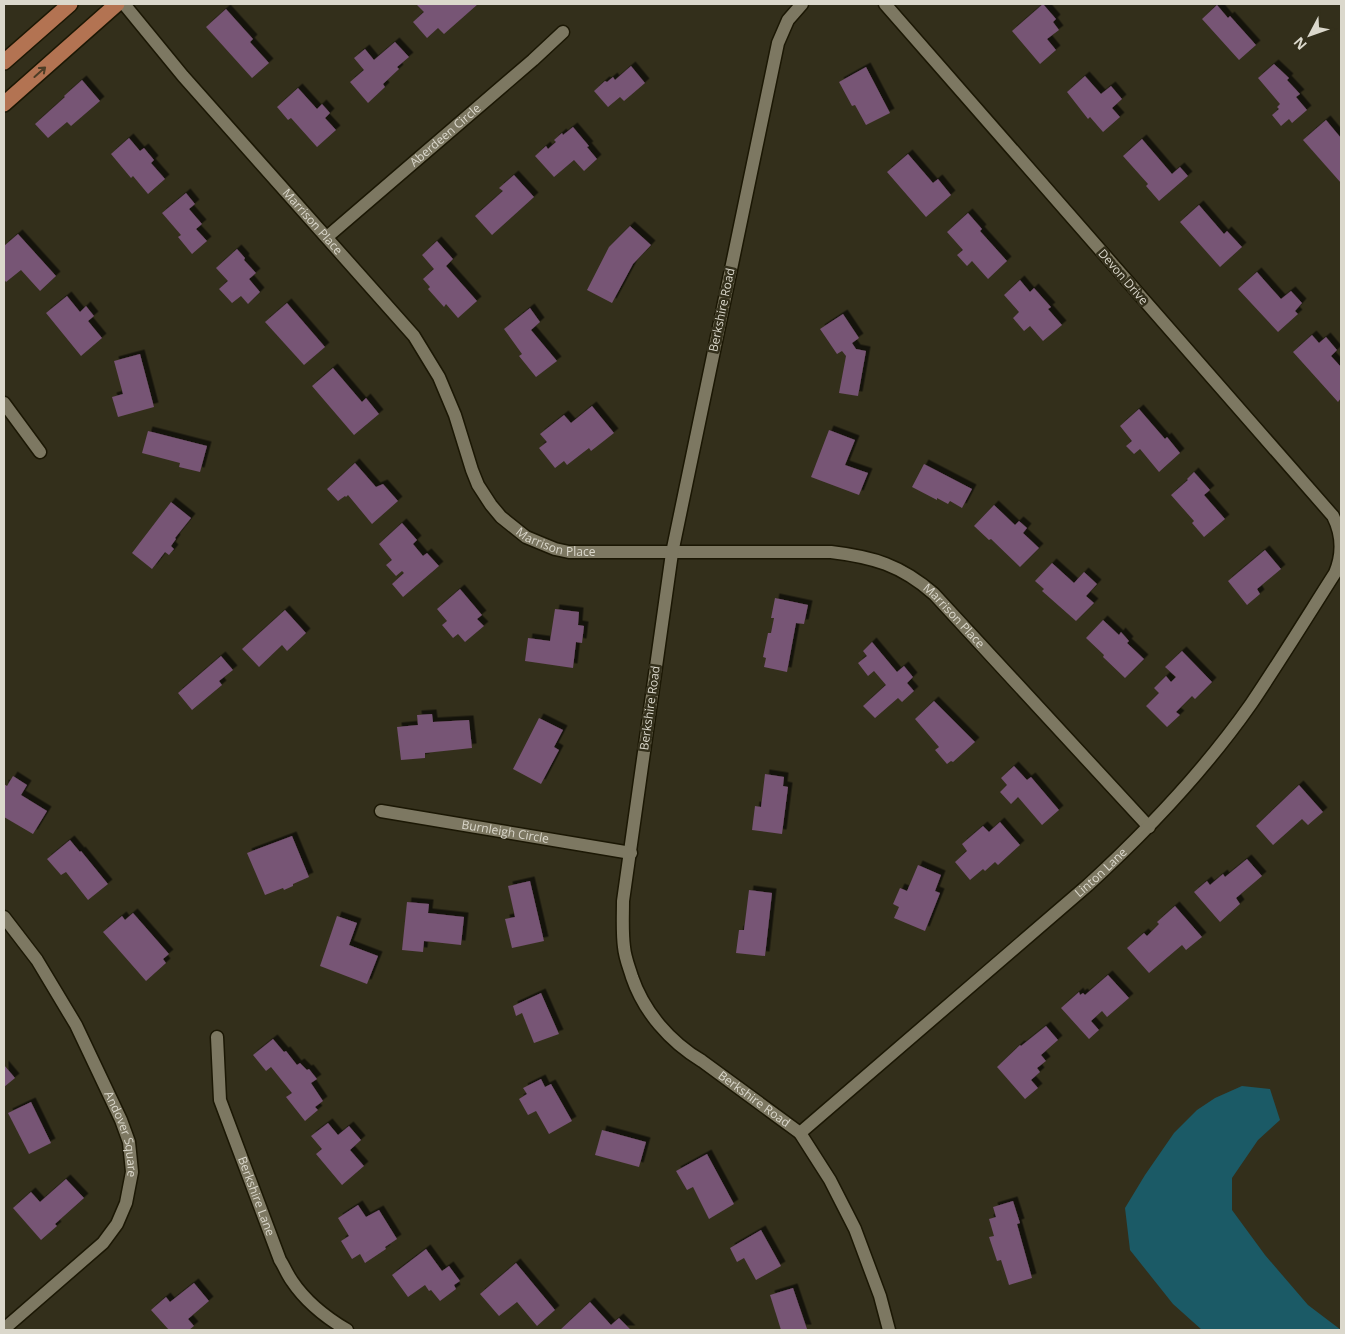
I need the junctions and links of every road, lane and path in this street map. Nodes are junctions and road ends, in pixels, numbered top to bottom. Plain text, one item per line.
1 (70, 4) edge
2 (117, 4) edge
3 (124, 4) edge
4 (802, 4) edge
5 (885, 4) edge
6 (563, 32) dead end
7 (4, 62) edge
8 (4, 104) edge
9 (327, 237) junction
10 (4, 403) edge
11 (40, 452) dead end
12 (672, 553) junction
13 (1341, 557) edge
14 (382, 811) dead end
15 (1148, 827) junction
16 (630, 853) junction
17 (4, 918) edge
18 (217, 1037) dead end
19 (800, 1133) junction
20 (4, 1329) edge
21 (347, 1330) edge
22 (889, 1330) edge

1 - 7 main road
8 -> 2 main road
3 - 9 street, Marrison Place
4 - 12 street, Berkshire Road
5 - 13 street, Devon Drive
6 - 9 street, Aberdeen Circle
9 - 12 street, Marrison Place
10 - 11 street
12 - 15 street, Marrison Place
12 - 16 street, Berkshire Road
13 - 15 street, Linton Lane
14 - 16 street, Burnleigh Circle
15 - 19 street, Linton Lane
16 - 19 street, Berkshire Road
17 - 20 street, Andover Square
18 - 21 street, Berkshire Lane
19 - 22 street, Berkshire Road

